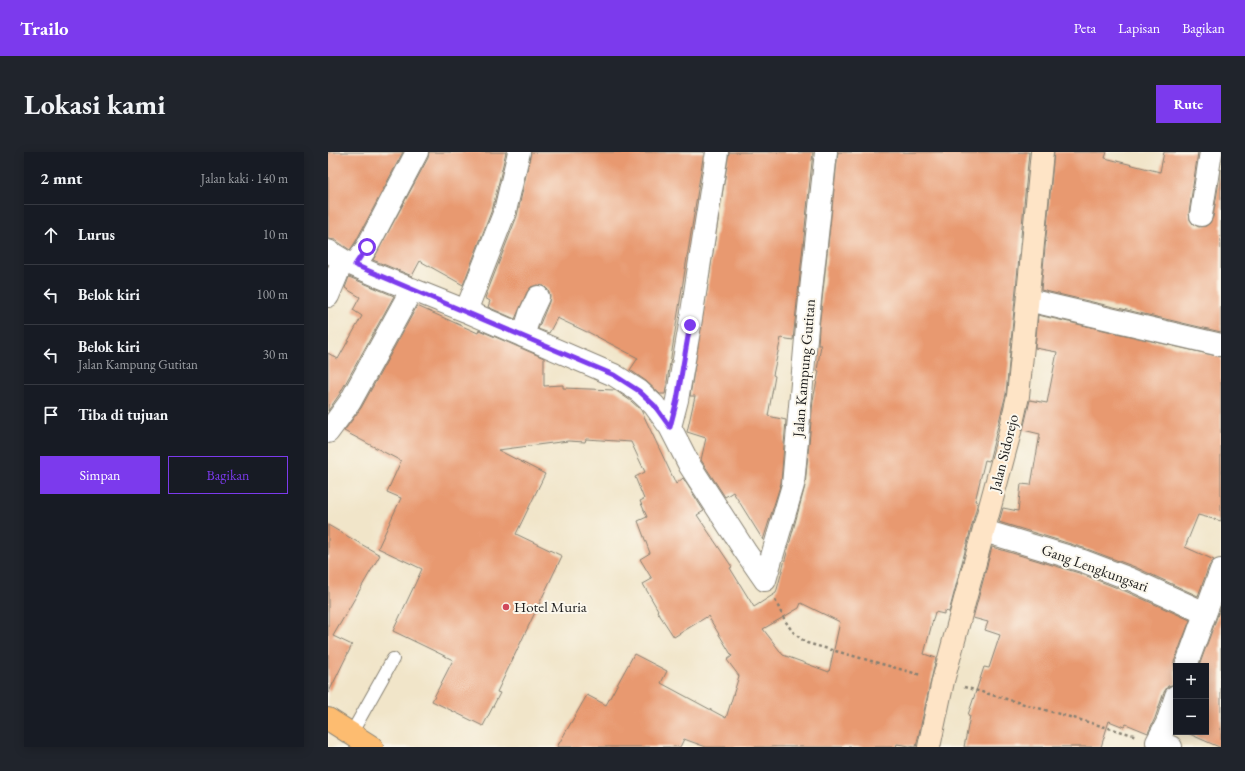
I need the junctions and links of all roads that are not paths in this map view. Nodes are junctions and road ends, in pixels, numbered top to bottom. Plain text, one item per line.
1 (417, 152) edge
2 (519, 152) edge
3 (717, 152) edge
4 (826, 152) edge
5 (1042, 152) edge
6 (1211, 152) edge
7 (1201, 215) dead end
8 (342, 259) edge
9 (412, 289) junction
10 (328, 296) edge
11 (538, 297) dead end
12 (1028, 300) junction
13 (466, 312) junction
14 (523, 336) junction
15 (1221, 345) edge
16 (670, 427) junction
17 (328, 432) edge
18 (984, 531) junction
19 (1221, 570) edge
20 (1205, 613) junction
21 (393, 659) dead end
22 (1187, 663) edge
23 (1175, 699) edge
24 (328, 720) edge
25 (351, 734) junction
26 (372, 747) edge
27 (929, 747) edge
28 (1171, 747) edge

1 - 8 street
2 - 13 street
3 - 16 street
4 - 16 street, Jalan Kampung Gutitan
5 - 12 street, Jalan Sidorejo
6 - 7 street
8 - 9 street
8 - 10 street
9 - 13 street
9 - 17 street
11 - 14 street
12 - 15 street
12 - 18 street, Jalan Sidorejo
13 - 14 street
14 - 16 street
18 - 20 street, Gang Lengkungsari
18 - 27 street, Jalan Sidorejo
19 - 20 street
20 - 22 street
21 - 25 lane
23 - 28 street
24 - 25 highway
25 - 26 highway

